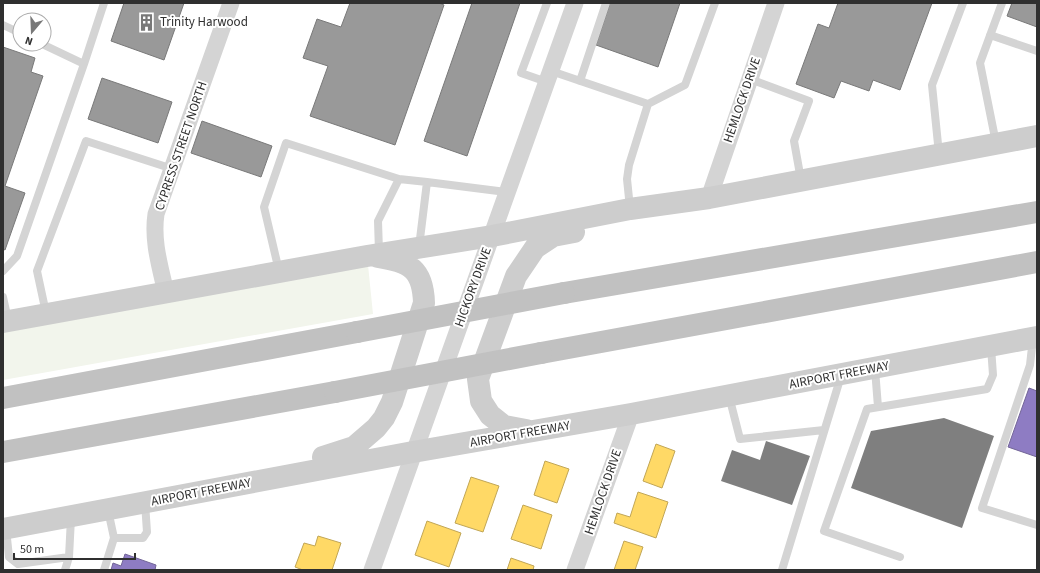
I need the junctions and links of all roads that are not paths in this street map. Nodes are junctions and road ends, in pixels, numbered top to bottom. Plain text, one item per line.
1 (104, 3) edge
2 (231, 3) edge
3 (547, 3) edge
4 (575, 3) edge
5 (606, 3) edge
6 (715, 3) edge
7 (776, 3) edge
8 (963, 3) edge
9 (1002, 3) edge
10 (990, 35) junction
11 (52, 49) edge
12 (1037, 51) edge
13 (84, 64) junction
14 (549, 76) junction
15 (750, 79) junction
16 (580, 81) junction
17 (648, 104) junction
18 (1037, 136) edge
19 (996, 144) junction
20 (939, 155) junction
21 (173, 169) junction
22 (399, 178) junction
23 (801, 181) junction
24 (427, 182) junction
25 (506, 192) junction
26 (709, 198) junction
27 (630, 209) junction
28 (1037, 212) edge
29 (492, 236) junction
30 (419, 247) junction
31 (373, 255) junction
32 (1037, 262) edge
33 (3, 270) edge
34 (279, 272) junction
35 (166, 293) junction
36 (3, 297) edge
37 (46, 314) junction
38 (5, 322) edge
39 (1035, 337) edge
40 (991, 346) junction
41 (875, 369) junction
42 (841, 375) junction
43 (729, 396) junction
44 (3, 398) edge
45 (878, 407) junction
46 (630, 414) junction
47 (824, 430) junction
48 (535, 431) junction
49 (3, 452) edge
50 (413, 452) junction
51 (214, 489) junction
52 (145, 502) junction
53 (108, 509) junction
54 (71, 516) junction
55 (1037, 525) edge
56 (4, 528) edge
57 (114, 538) junction
58 (69, 557) junction
59 (900, 557) dead end
60 (65, 570) edge
61 (104, 570) edge
62 (372, 570) edge
63 (575, 570) edge
64 (782, 570) edge

1 - 13 lane
2 - 21 street, CYPRESS STREET NORTH
3 - 14 lane
4 - 14 street, HICKORY DRIVE
5 - 16 lane
6 - 17 lane
7 - 15 street, HEMLOCK DRIVE
8 - 20 lane
9 - 10 lane
10 - 12 lane
10 - 19 lane
11 - 13 lane
13 - 33 lane
14 - 16 lane
14 - 25 street, HICKORY DRIVE
15 - 23 lane
15 - 26 street, HEMLOCK DRIVE
16 - 17 lane
17 - 27 lane
18 - 19 main road
19 - 20 main road
20 - 23 main road
21 - 35 street, CYPRESS STREET NORTH
21 - 37 lane
22 - 24 lane
22 - 31 lane
22 - 34 lane
23 - 26 main road
24 - 25 lane
24 - 30 lane
25 - 29 street, HICKORY DRIVE
26 - 27 main road
27 - 29 main road
27 - 48 main road
28 - 44 highway, bridge
29 - 30 main road
29 - 50 street, HICKORY DRIVE
30 - 31 main road
31 - 34 main road
31 - 51 main road
32 - 49 highway, bridge
34 - 35 main road
35 - 37 main road
36 - 38 lane
37 - 38 main road
39 - 40 main road, AIRPORT FREEWAY
39 - 55 lane
40 - 41 main road, AIRPORT FREEWAY
40 - 45 lane
41 - 42 main road, AIRPORT FREEWAY
41 - 45 lane
42 - 43 main road, AIRPORT FREEWAY
42 - 47 lane
43 - 46 main road, AIRPORT FREEWAY
43 - 47 lane
45 - 59 lane
46 - 48 main road, AIRPORT FREEWAY
46 - 63 street, HEMLOCK DRIVE
47 - 64 lane
48 - 50 main road, AIRPORT FREEWAY
50 - 51 main road, AIRPORT FREEWAY
50 - 62 street, HICKORY DRIVE
51 - 52 main road, AIRPORT FREEWAY
52 - 53 main road, AIRPORT FREEWAY
52 - 57 lane
53 - 54 main road, AIRPORT FREEWAY
53 - 57 lane
54 - 56 main road, AIRPORT FREEWAY
54 - 58 lane
56 - 58 lane
57 - 61 lane
58 - 60 lane

